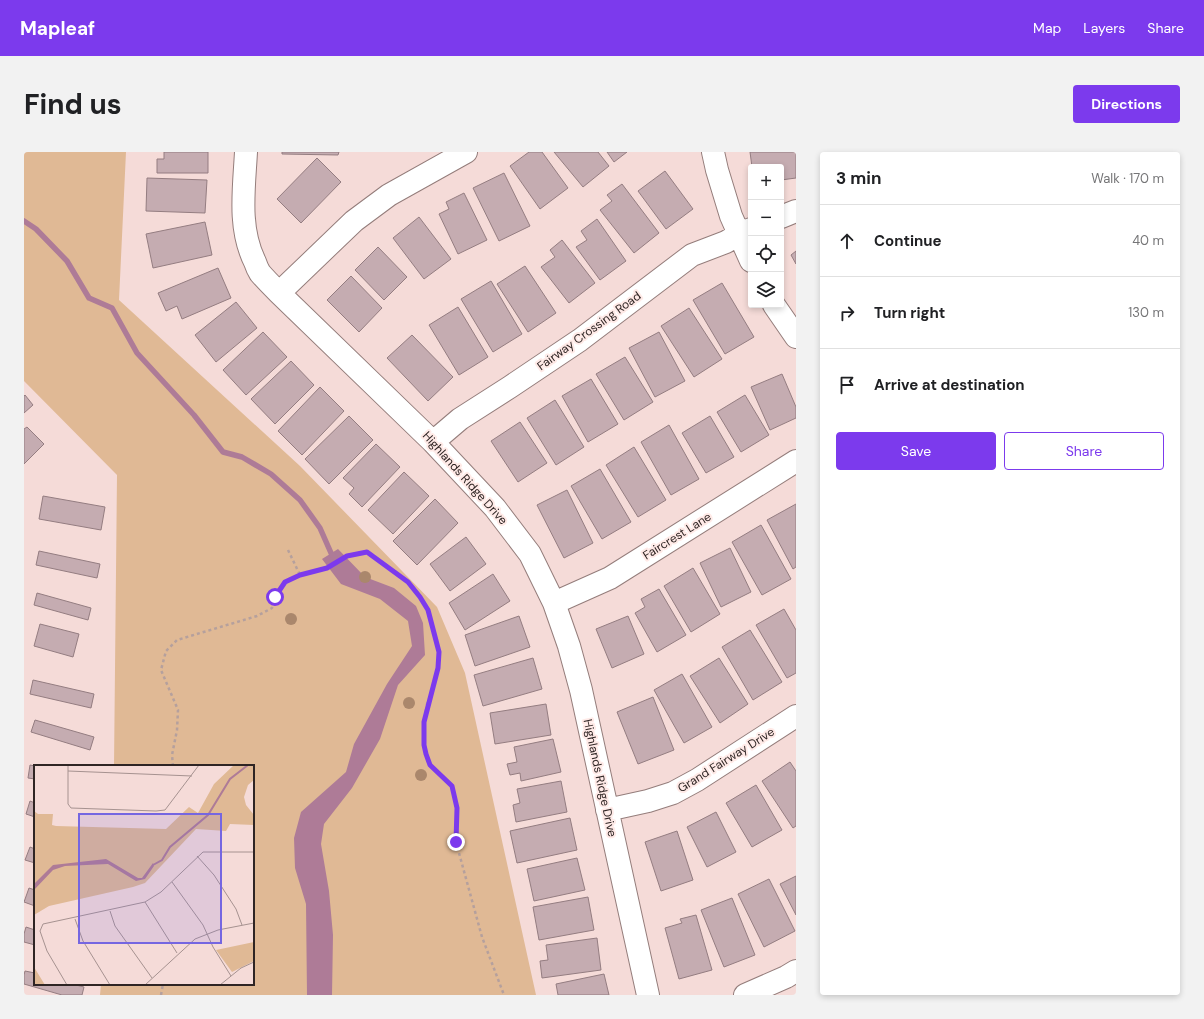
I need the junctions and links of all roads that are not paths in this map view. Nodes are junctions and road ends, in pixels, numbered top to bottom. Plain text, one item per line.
1 (246, 152) edge
2 (466, 152) edge
3 (713, 152) edge
4 (796, 211) edge
5 (784, 216) edge
6 (745, 231) edge
7 (748, 256) edge
8 (279, 293) junction
9 (776, 308) edge
10 (796, 337) edge
11 (433, 442) junction
12 (796, 461) edge
13 (554, 603) junction
14 (796, 716) edge
15 (607, 810) junction
16 (796, 971) edge
17 (648, 995) edge
18 (745, 995) edge

1 - 8 street, Highlands Ridge Drive
2 - 8 street
3 - 6 street
4 - 5 street
6 - 7 street
6 - 11 street, Fairway Crossing Road
8 - 11 street, Highlands Ridge Drive
9 - 10 street
11 - 13 street, Highlands Ridge Drive
12 - 13 street, Faircrest Lane
13 - 15 street, Highlands Ridge Drive
14 - 15 street, Grand Fairway Drive
15 - 17 street, Highlands Ridge Drive
16 - 18 street

